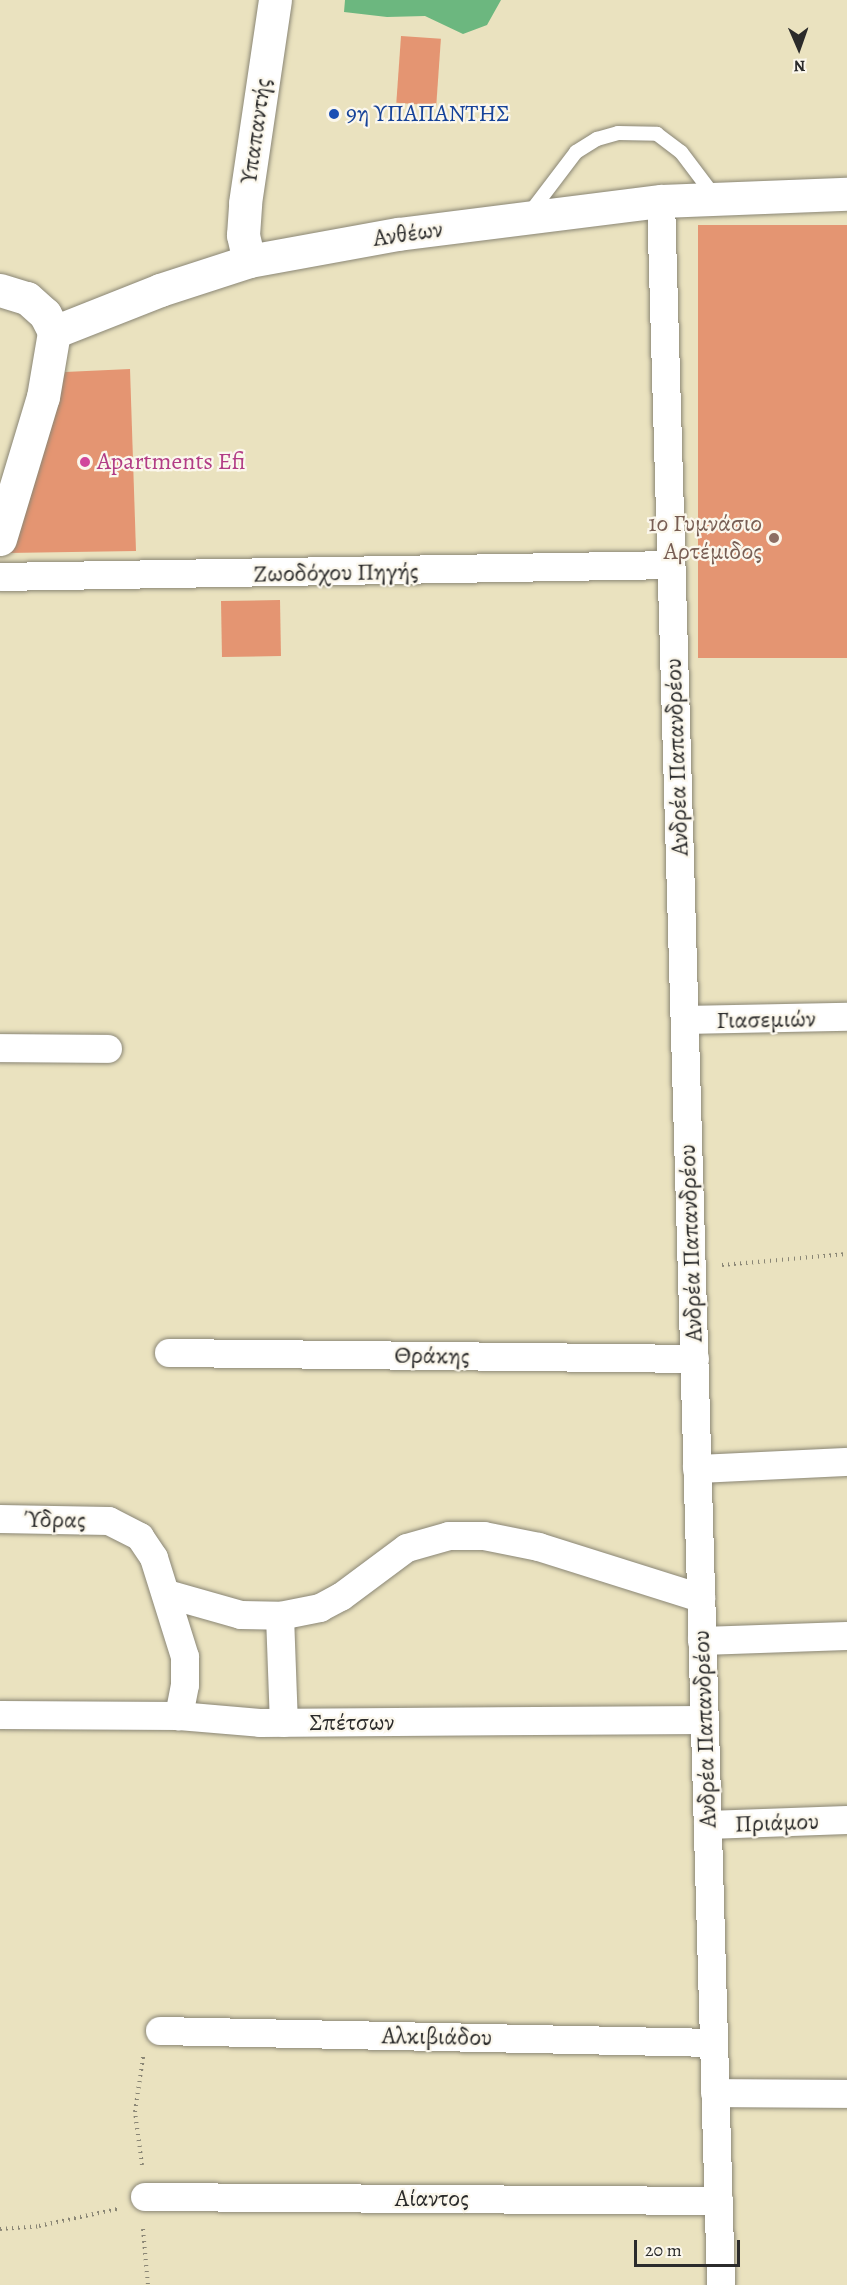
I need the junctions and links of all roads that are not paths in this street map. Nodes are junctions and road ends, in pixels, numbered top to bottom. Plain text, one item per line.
1 (275, 0) edge
2 (847, 194) edge
3 (717, 199) junction
4 (661, 201) junction
5 (526, 218) junction
6 (249, 261) junction
7 (0, 290) edge
8 (54, 332) junction
9 (0, 539) edge
10 (671, 565) junction
11 (0, 577) edge
12 (847, 1017) edge
13 (685, 1020) junction
14 (0, 1048) edge
15 (108, 1049) dead end
16 (169, 1353) dead end
17 (694, 1359) junction
18 (847, 1462) edge
19 (697, 1469) junction
20 (0, 1519) edge
21 (167, 1594) junction
22 (701, 1598) junction
23 (280, 1616) junction
24 (847, 1636) edge
25 (702, 1641) junction
26 (0, 1714) edge
27 (180, 1716) junction
28 (705, 1720) junction
29 (285, 1723) junction
30 (847, 1820) edge
31 (708, 1825) junction
32 (160, 2031) road end
33 (714, 2043) junction
34 (716, 2093) junction
35 (847, 2094) edge
36 (145, 2197) road end
37 (719, 2201) junction
38 (721, 2285) edge

1 - 6 street, Υπαπαντής
2 - 3 street, Ανθέων
3 - 4 street, Ανθέων
3 - 5 lane
4 - 5 street, Ανθέων
4 - 10 street, Ανδρέα Παπανδρέου
5 - 6 street, Ανθέων
6 - 8 street, Ανθέων
7 - 8 street
8 - 9 street
10 - 11 street, Ζωοδόχου Πηγής
10 - 13 street, Ανδρέα Παπανδρέου
12 - 13 street, Γιασεμιών
13 - 17 street, Ανδρέα Παπανδρέου
14 - 15 street
16 - 17 street, Θράκης
17 - 19 street, Ανδρέα Παπανδρέου
18 - 19 street
19 - 22 street, Ανδρέα Παπανδρέου
20 - 21 street, Ύδρας
21 - 23 street
21 - 27 street
22 - 23 street
22 - 25 street, Ανδρέα Παπανδρέου
23 - 29 street
24 - 25 street
25 - 28 street, Ανδρέα Παπανδρέου
26 - 27 street, Σπέτσων
27 - 29 street, Σπέτσων
28 - 29 street, Σπέτσων
28 - 31 street, Ανδρέα Παπανδρέου
30 - 31 street, Πριάμου
31 - 33 street, Ανδρέα Παπανδρέου
32 - 33 street, Αλκιβιάδου
33 - 34 street, Ανδρέα Παπανδρέου
34 - 35 street
34 - 37 street, Ανδρέα Παπανδρέου
36 - 37 street, Αίαντος
37 - 38 street, Ανδρέα Παπανδρέου

